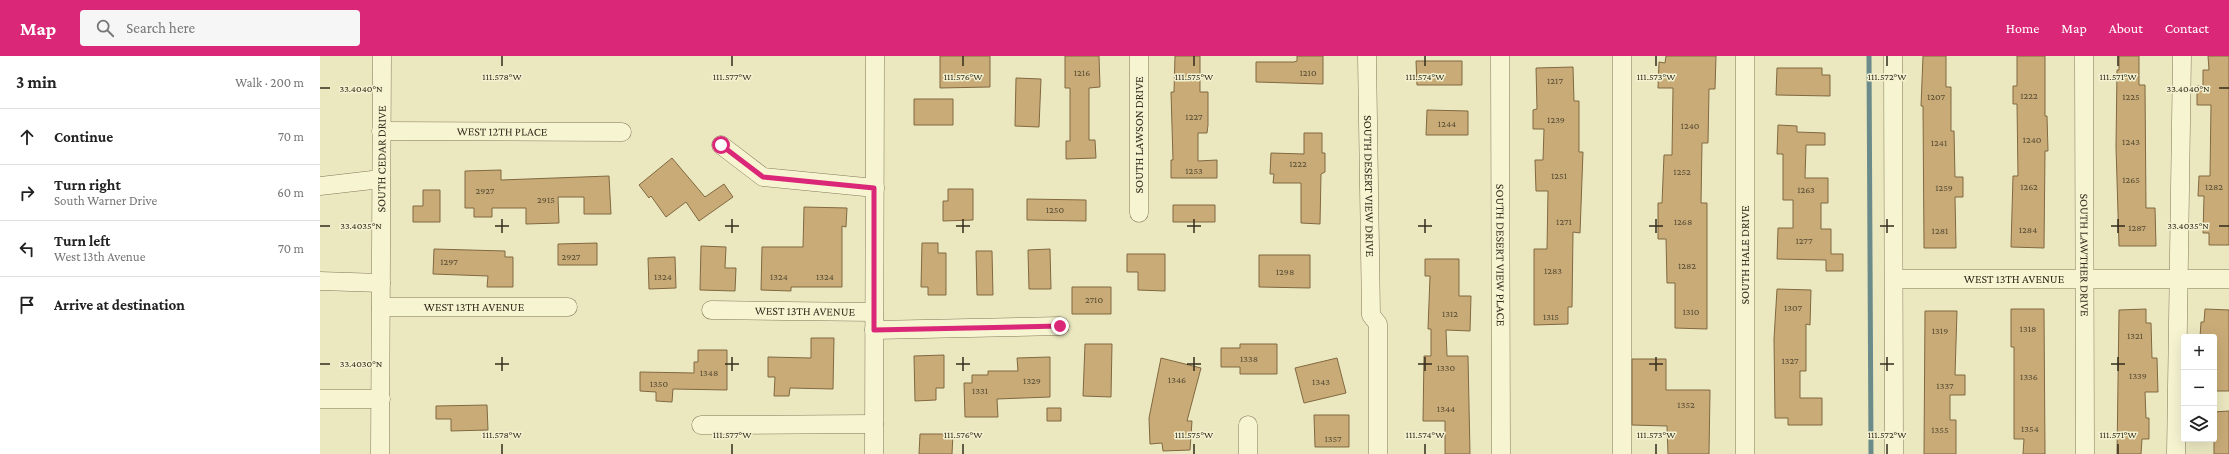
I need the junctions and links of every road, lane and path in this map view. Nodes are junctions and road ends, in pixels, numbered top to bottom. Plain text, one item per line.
1 (382, 56) edge
2 (875, 56) edge
3 (1139, 56) edge
4 (1367, 56) edge
5 (1500, 56) edge
6 (1622, 56) edge
7 (1745, 56) edge
8 (1893, 56) edge
9 (2084, 56) edge
10 (2182, 56) edge
11 (382, 131) junction
12 (622, 132) dead end
13 (721, 145) dead end
14 (381, 179) junction
15 (320, 186) edge
16 (874, 188) junction
17 (1139, 213) dead end
18 (1894, 279) junction
19 (2084, 279) junction
20 (2178, 279) junction
21 (2229, 279) edge
22 (320, 281) edge
23 (381, 283) junction
24 (568, 307) dead end
25 (381, 308) junction
26 (711, 310) dead end
27 (874, 312) junction
28 (1060, 326) dead end
29 (874, 330) junction
30 (320, 399) edge
31 (381, 399) junction
32 (874, 424) junction
33 (701, 425) dead end
34 (1248, 425) dead end
35 (380, 454) edge
36 (874, 454) edge
37 (1248, 454) edge
38 (1378, 454) edge
39 (1501, 454) edge
40 (1622, 454) edge
41 (1745, 454) edge
42 (1894, 454) edge
43 (2085, 454) edge
44 (2176, 454) edge

1 - 11 street, SOUTH CEDAR DRIVE
2 - 16 street
3 - 17 street, SOUTH LAWSON DRIVE
4 - 38 street, SOUTH DESERT VIEW DRIVE
5 - 39 street, SOUTH DESERT VIEW PLACE
6 - 40 street
7 - 41 street, SOUTH HALE DRIVE
8 - 18 street
9 - 19 street, SOUTH LAWTHER DRIVE
10 - 20 street
11 - 12 street, WEST 12TH PLACE
11 - 14 street, SOUTH CEDAR DRIVE
13 - 16 street
14 - 15 street
14 - 23 street, SOUTH CEDAR DRIVE
16 - 27 street
18 - 19 street, WEST 13TH AVENUE
18 - 42 street
19 - 20 street, WEST 13TH AVENUE
19 - 43 street, SOUTH LAWTHER DRIVE
20 - 21 street, WEST 13TH AVENUE
20 - 44 street
22 - 23 street
23 - 25 street, SOUTH CEDAR DRIVE
24 - 25 street, WEST 13TH AVENUE
25 - 31 street, SOUTH CEDAR DRIVE
26 - 27 street, WEST 13TH AVENUE
27 - 29 street
28 - 29 street
29 - 32 street
30 - 31 street
31 - 35 street, SOUTH CEDAR DRIVE
32 - 33 street
32 - 36 street
34 - 37 street

